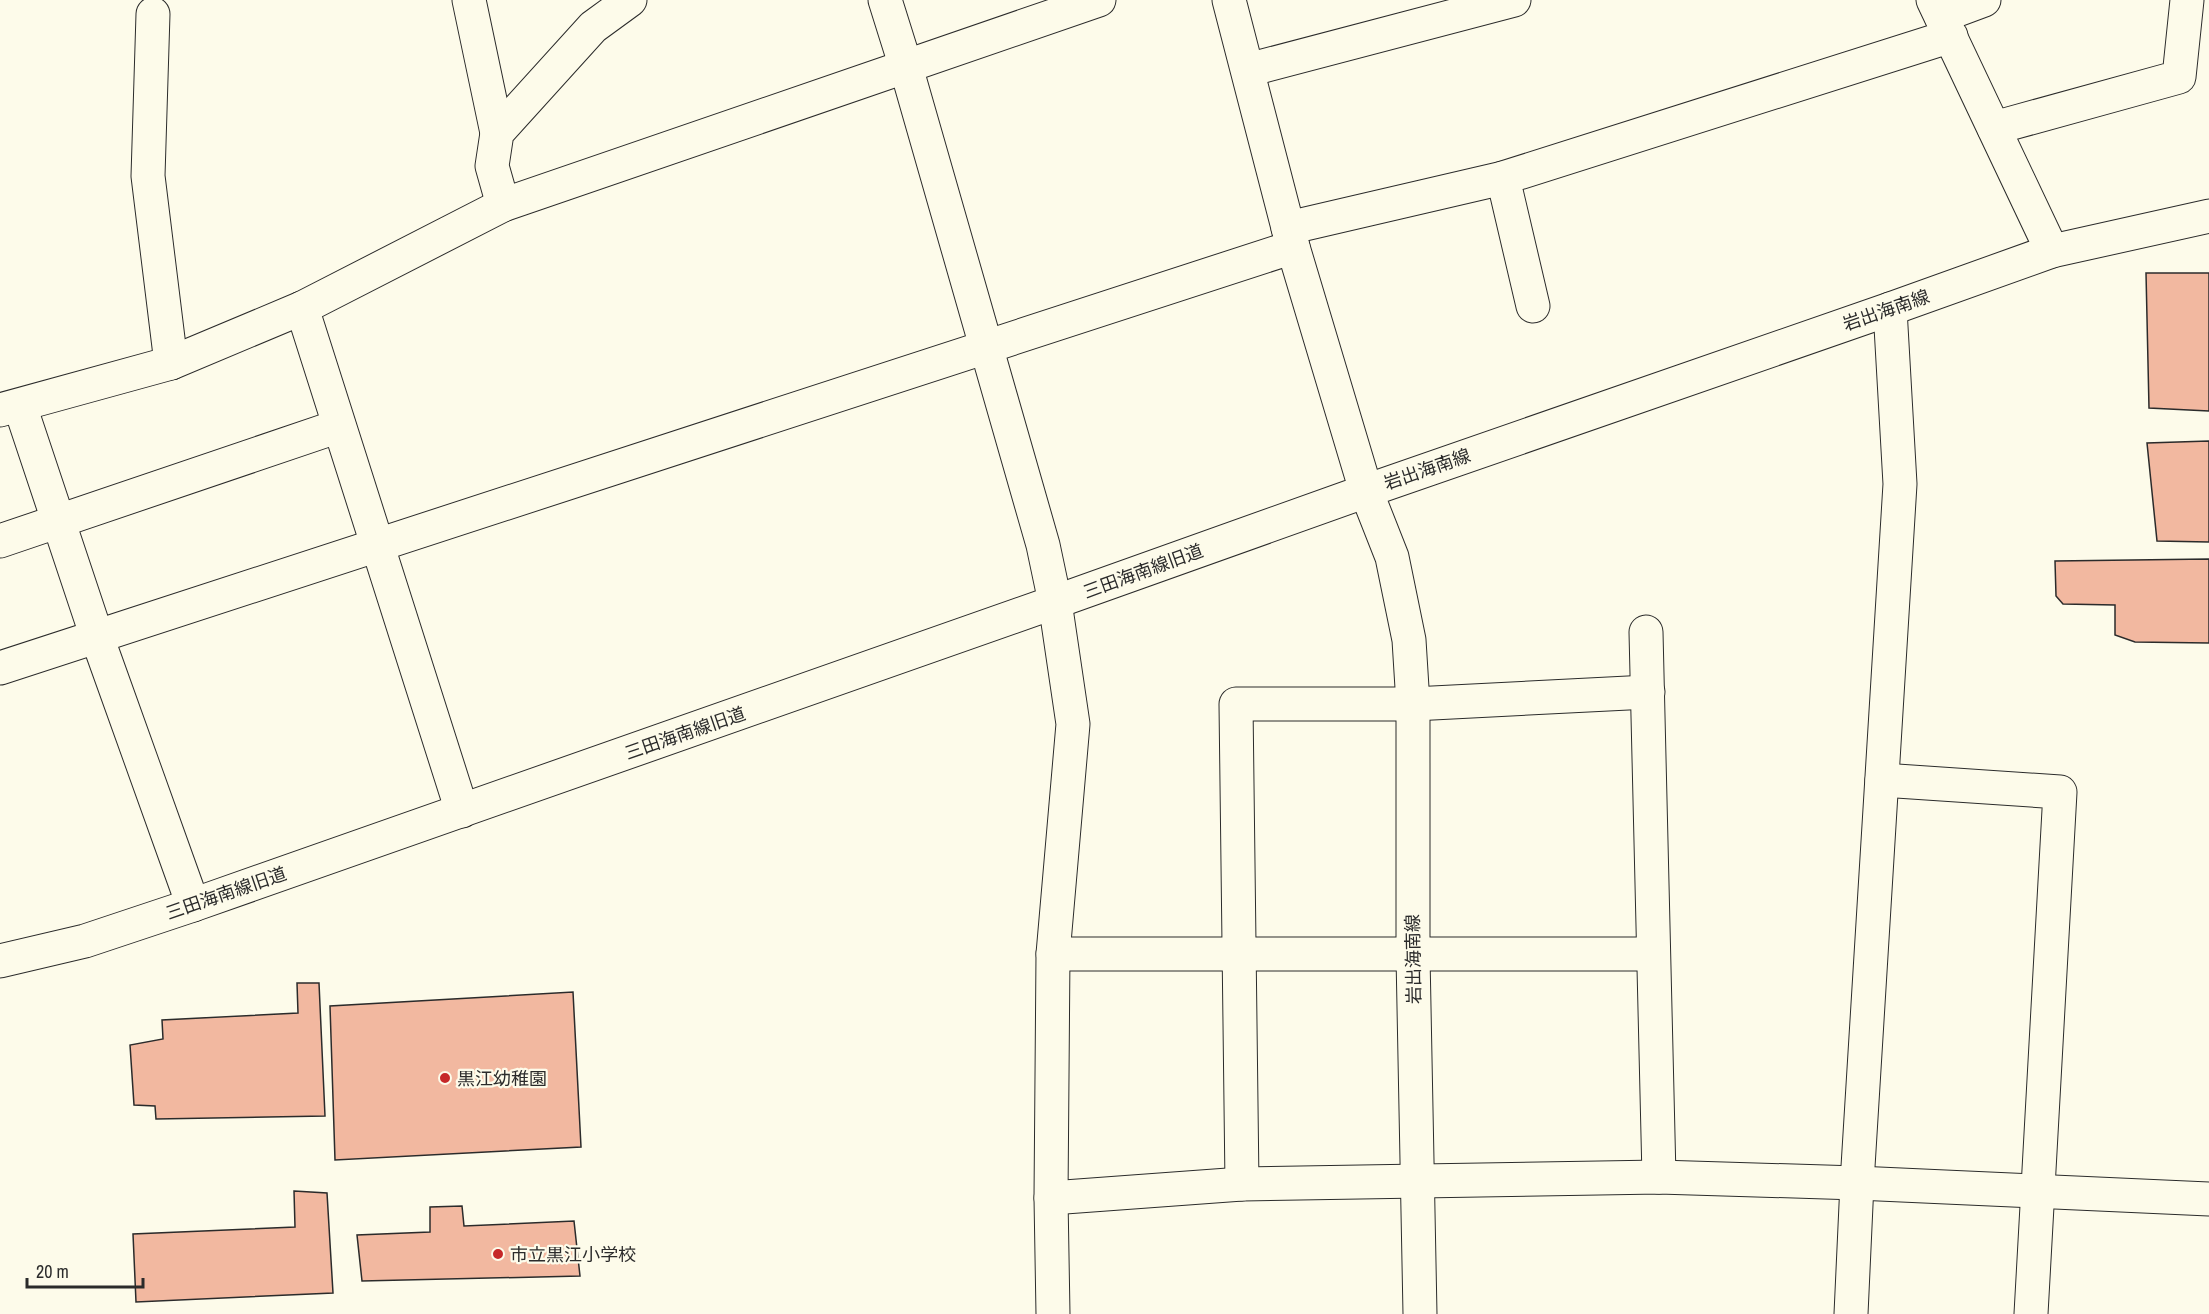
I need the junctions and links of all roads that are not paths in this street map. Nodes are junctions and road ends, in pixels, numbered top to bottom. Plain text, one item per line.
1 (469, 0) edge
2 (630, 0) edge
3 (885, 0) edge
4 (1100, 0) edge
5 (1229, 0) edge
6 (1514, 0) edge
7 (1983, 0) edge
8 (2187, 0) edge
9 (153, 14) dead end
10 (1942, 17) edge
11 (906, 67) junction
12 (1248, 70) junction
13 (1994, 128) junction
14 (498, 133) junction
15 (1503, 178) junction
16 (503, 205) junction
17 (2209, 216) edge
18 (1290, 238) junction
19 (2052, 251) junction
20 (1533, 306) dead end
21 (302, 308) junction
22 (1890, 309) junction
23 (986, 347) junction
24 (171, 363) junction
25 (10, 408) edge
26 (339, 426) junction
27 (1366, 490) junction
28 (59, 521) junction
29 (0, 541) edge
30 (377, 546) junction
31 (1055, 602) junction
32 (1646, 632) dead end
33 (97, 637) junction
34 (0, 668) edge
35 (1648, 692) junction
36 (1413, 704) junction
37 (1882, 780) junction
38 (462, 811) junction
39 (193, 905) junction
40 (1053, 954) junction
41 (1239, 954) junction
42 (1653, 954) junction
43 (1413, 956) junction
44 (0, 961) edge
45 (1659, 1177) junction
46 (1419, 1182) junction
47 (1857, 1183) junction
48 (1242, 1184) junction
49 (2037, 1191) junction
50 (1051, 1198) junction
51 (2209, 1199) edge
52 (1053, 1314) edge
53 (1420, 1314) edge
54 (1851, 1314) edge
55 (2031, 1314) edge

1 - 14 street
2 - 14 street
3 - 11 street
4 - 11 street
5 - 12 street
6 - 12 street
7 - 10 street
8 - 13 street
9 - 24 street
10 - 13 street
10 - 15 street
11 - 16 street
11 - 23 street
12 - 18 street
13 - 19 street
14 - 16 street
15 - 18 street
15 - 20 street
16 - 21 street
17 - 19 street, 岩出海南線
18 - 23 street
18 - 27 street
19 - 22 street, 岩出海南線
21 - 24 street
21 - 26 street
22 - 27 street, 岩出海南線
22 - 37 street
23 - 30 street
23 - 31 street
24 - 25 street
25 - 28 street
26 - 28 street
26 - 30 street
27 - 31 street, 三田海南線旧道
27 - 36 street, 岩出海南線
28 - 29 street
28 - 33 street
30 - 33 street
30 - 38 street
31 - 38 street, 三田海南線旧道
31 - 40 street
32 - 35 street
33 - 34 street
33 - 39 street
35 - 36 street
35 - 42 street
36 - 41 street
36 - 43 street, 岩出海南線
37 - 47 street
37 - 49 street
38 - 39 street, 三田海南線旧道
39 - 44 street, 三田海南線旧道
40 - 41 street
40 - 50 street
41 - 43 street
41 - 48 street
42 - 43 street
42 - 45 street
43 - 46 street, 岩出海南線
45 - 46 street
45 - 47 street
46 - 48 street
46 - 53 street, 岩出海南線
47 - 49 street
47 - 54 street
48 - 50 street
49 - 51 street
49 - 55 street
50 - 52 street

